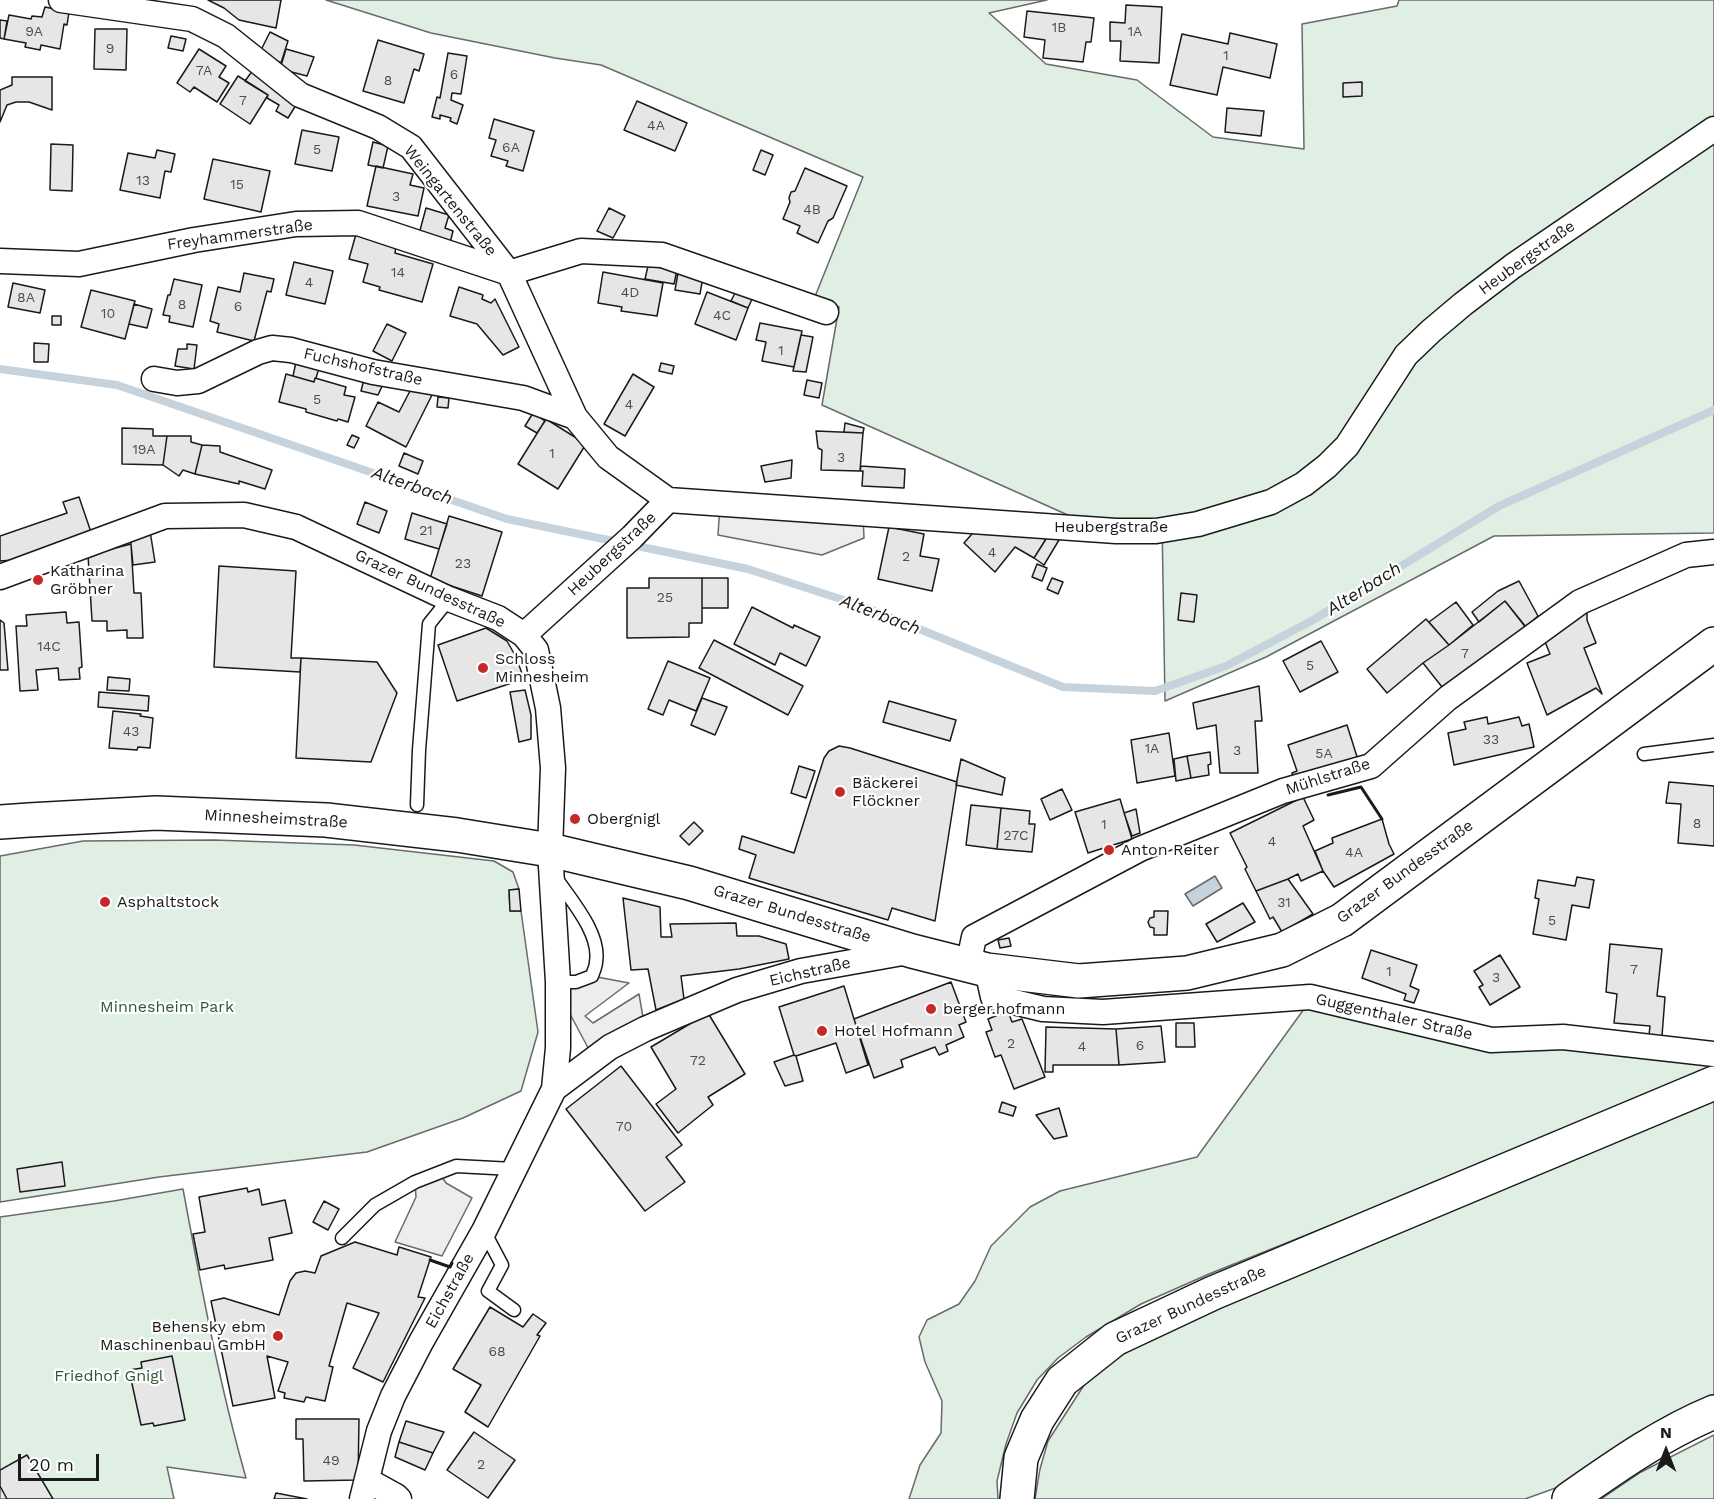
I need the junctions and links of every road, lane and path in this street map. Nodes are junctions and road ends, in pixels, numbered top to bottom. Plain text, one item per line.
1 (61, 0) edge
2 (1714, 129) edge
3 (0, 261) edge
4 (509, 273) junction
5 (826, 312) dead end
6 (154, 379) dead end
7 (575, 417) junction
8 (668, 500) junction
9 (1714, 552) edge
10 (0, 577) edge
11 (449, 599) junction
12 (525, 635) junction
13 (1714, 644) edge
14 (1714, 745) edge
15 (1644, 754) dead end
16 (417, 805) dead end
17 (0, 822) edge
18 (551, 861) junction
19 (912, 951) junction
20 (978, 968) junction
21 (558, 982) junction
22 (1714, 1054) edge
23 (1714, 1083) edge
24 (554, 1089) junction
25 (513, 1169) junction
26 (484, 1231) junction
27 (342, 1238) dead end
28 (514, 1310) dead end
29 (1714, 1412) edge
30 (365, 1490) edge
31 (399, 1499) edge
32 (1017, 1499) edge
33 (1569, 1499) edge

1 - 4 street, Weingartenstraße
2 - 8 street, Heubergstraße
3 - 4 street, Freyhammerstraße
4 - 5 street, Weingartenstraße
4 - 7 street, Weingartenstraße
6 - 7 street, Fuchshofstraße
7 - 8 street, Weingartenstraße
8 - 12 street, Heubergstraße
9 - 20 street, Mühlstraße
10 - 11 street, Grazer Bundesstraße
11 - 12 street, Grazer Bundesstraße
11 - 16 lane
12 - 18 street, Grazer Bundesstraße
13 - 20 main road, Grazer Bundesstraße
14 - 15 lane
17 - 18 main road, Minnesheimstraße
18 - 19 main road, Grazer Bundesstraße
18 - 21 street, Eichstraße
18 - 21 lane
19 - 20 main road, Grazer Bundesstraße
19 - 24 street, Eichstraße
20 - 22 street, Guggenthaler Straße
21 - 24 street, Eichstraße
23 - 32 main road, Grazer Bundesstraße
24 - 25 street, Eichstraße
25 - 26 street, Eichstraße
25 - 27 lane
26 - 28 lane
26 - 30 street, Eichstraße
29 - 33 main road
30 - 31 street

